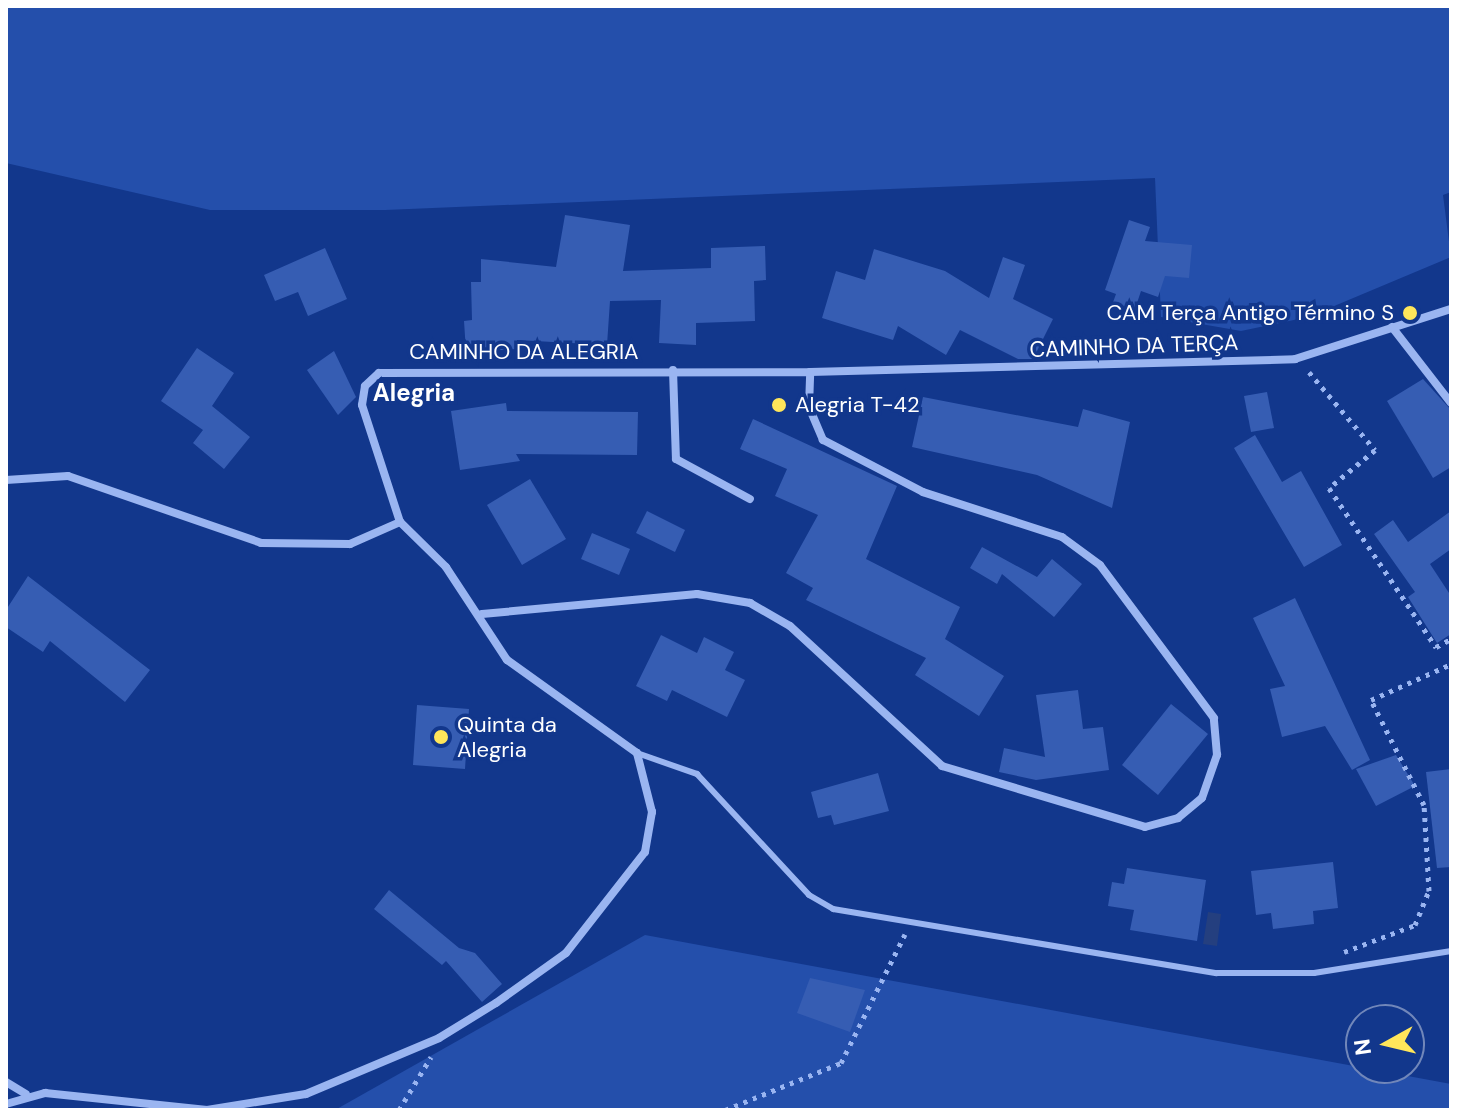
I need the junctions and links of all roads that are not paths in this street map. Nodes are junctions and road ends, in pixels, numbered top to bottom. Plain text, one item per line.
1 (1451, 309) edge
2 (1392, 327) junction
3 (673, 370) junction
4 (810, 372) junction
5 (1451, 403) edge
6 (6, 480) edge
7 (750, 499) dead end
8 (400, 522) junction
9 (482, 614) junction
10 (637, 753) junction
11 (1451, 951) edge
12 (6, 1082) edge
13 (26, 1094) junction
14 (6, 1104) edge
15 (109, 1104) junction
16 (93, 1110) edge

1 - 2 street, CAMINHO DA TERÇA
2 - 4 street, CAMINHO DA TERÇA
2 - 5 street
3 - 4 street, CAMINHO DA ALEGRIA
3 - 7 street
3 - 8 street, CAMINHO DA ALEGRIA
4 - 9 street
6 - 8 street
8 - 9 street, CAMINHO DA ALEGRIA
9 - 10 street, CAMINHO DA ALEGRIA
10 - 11 lane
10 - 15 street
12 - 13 street
13 - 14 street
13 - 15 street
15 - 16 street

